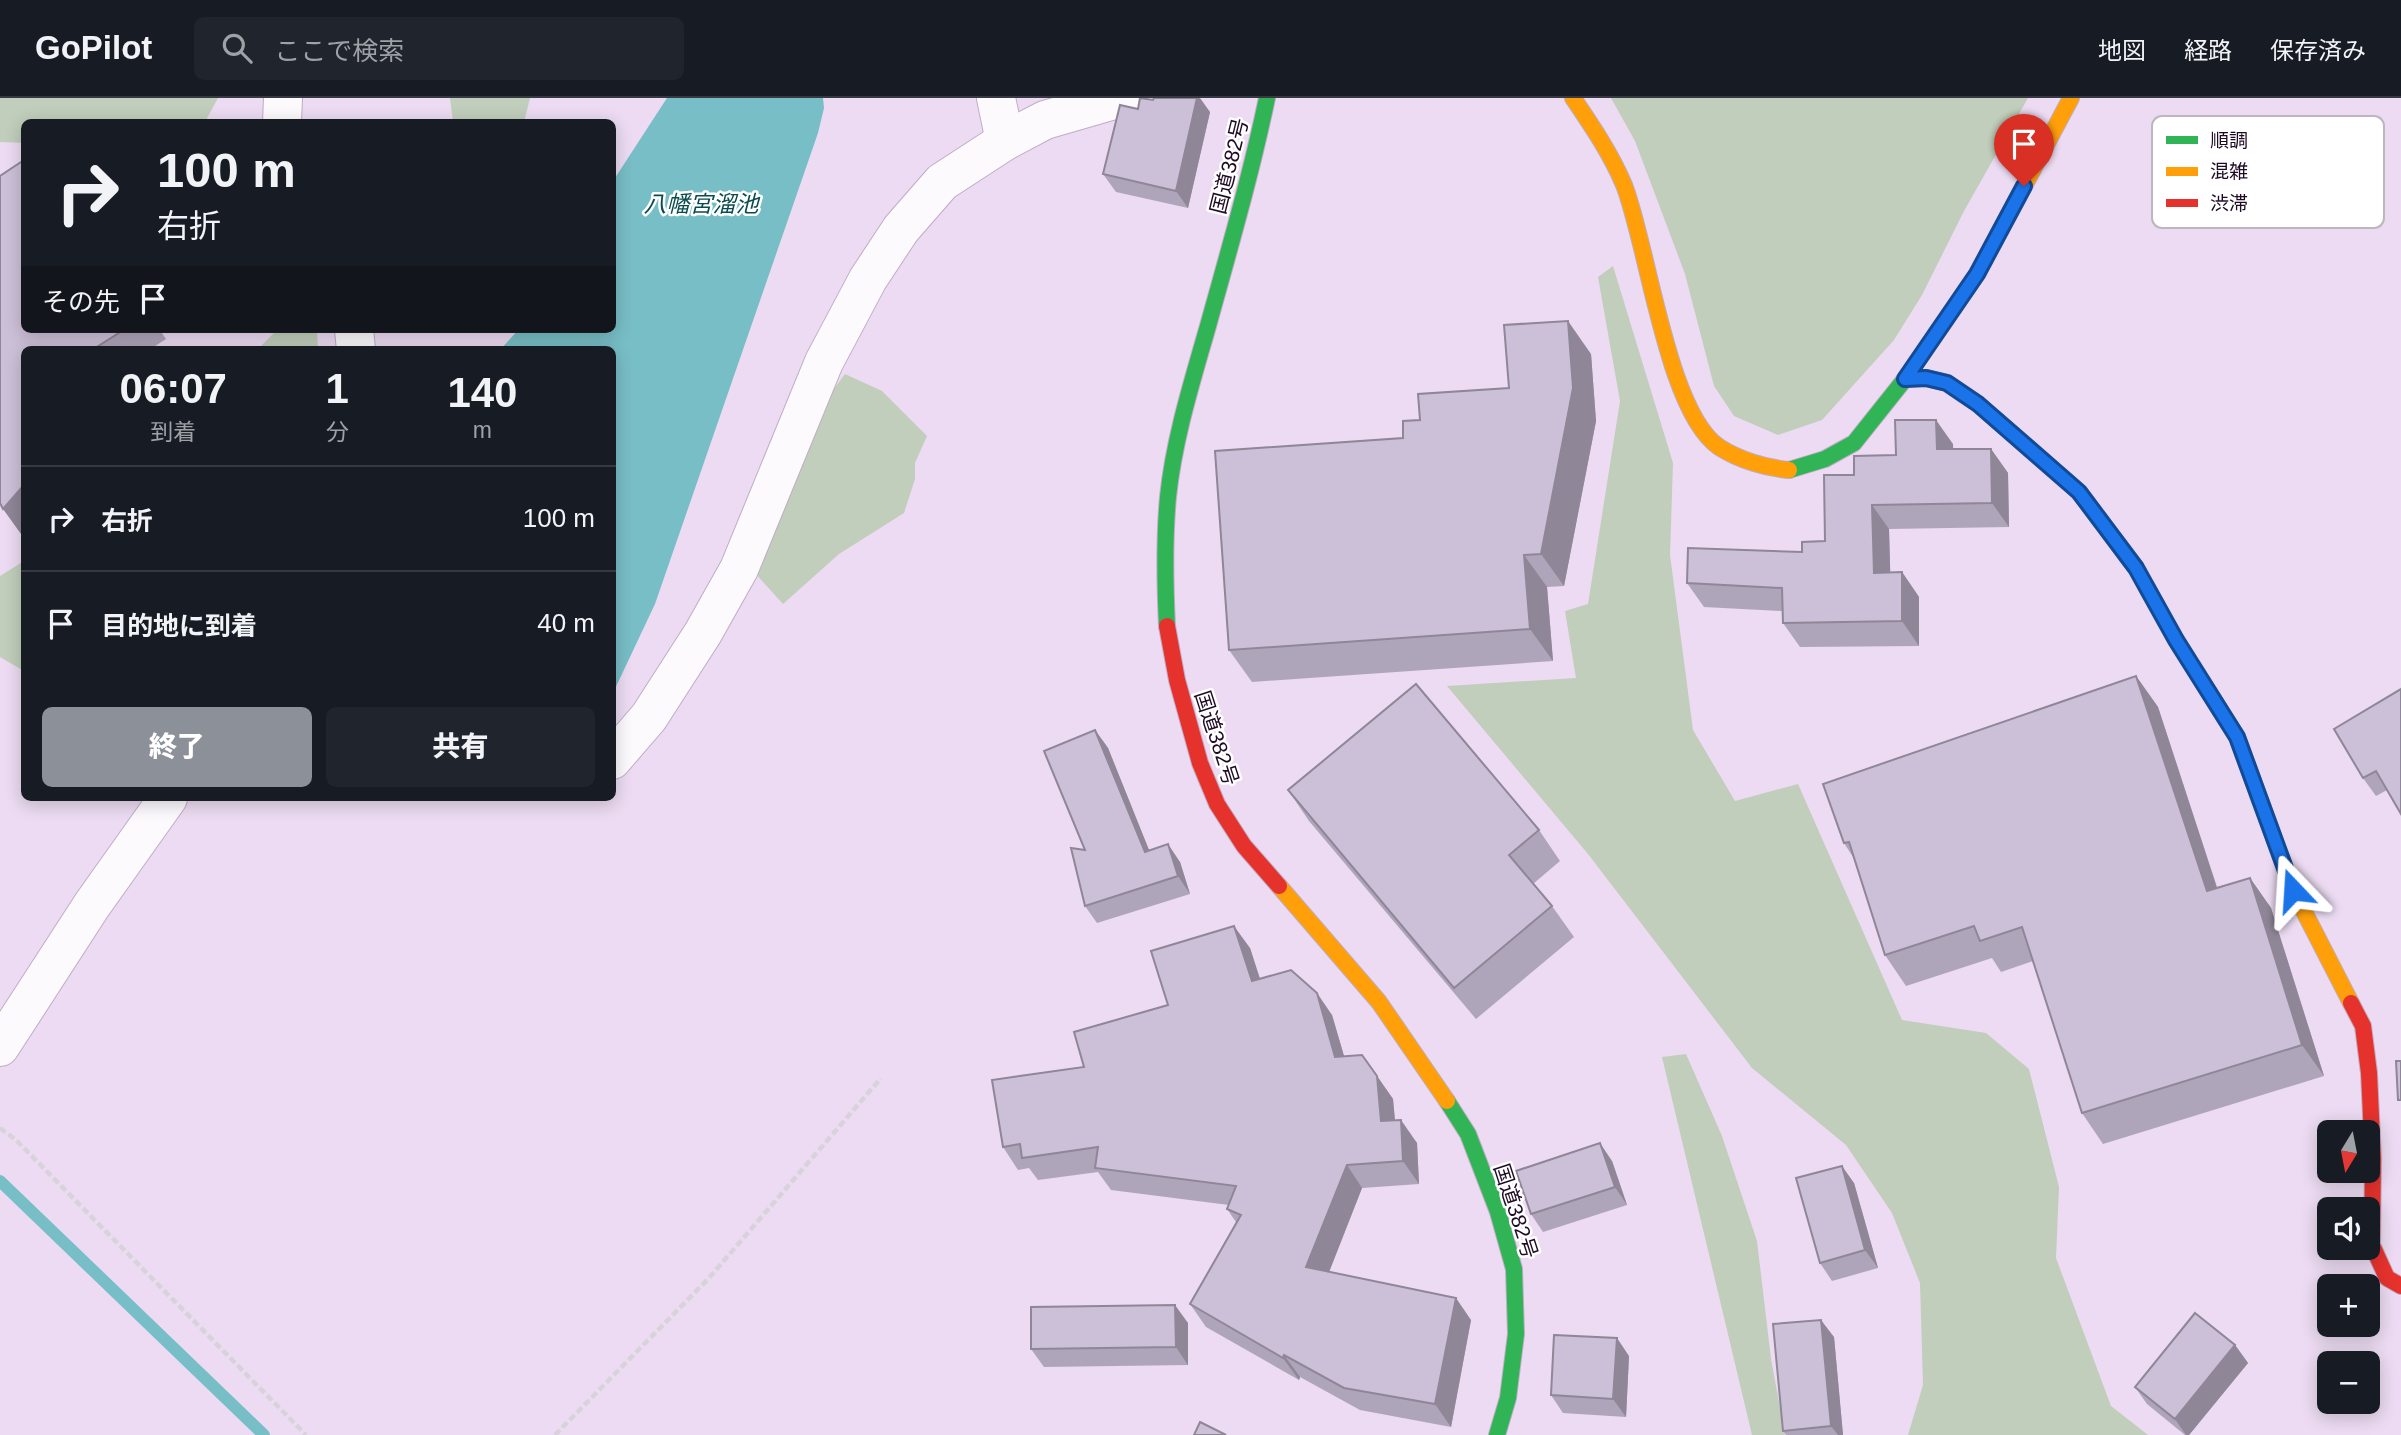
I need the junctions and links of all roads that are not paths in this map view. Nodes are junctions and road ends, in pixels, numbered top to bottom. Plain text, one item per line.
1 (283, 98) edge
2 (996, 98) edge
3 (1121, 98) edge
4 (1267, 98) edge
5 (1573, 98) edge
6 (2071, 98) edge
7 (282, 119) edge
8 (1005, 141) junction
9 (1905, 379) junction
10 (618, 746) edge
11 (166, 801) edge
12 (0, 1046) edge
13 (2401, 1286) edge
14 (1497, 1435) edge

1 - 7 street
2 - 8 street
3 - 8 street
4 - 14 main road, 国道382号
5 - 9 main road
6 - 9 main road
8 - 10 street
9 - 13 main road
11 - 12 street

